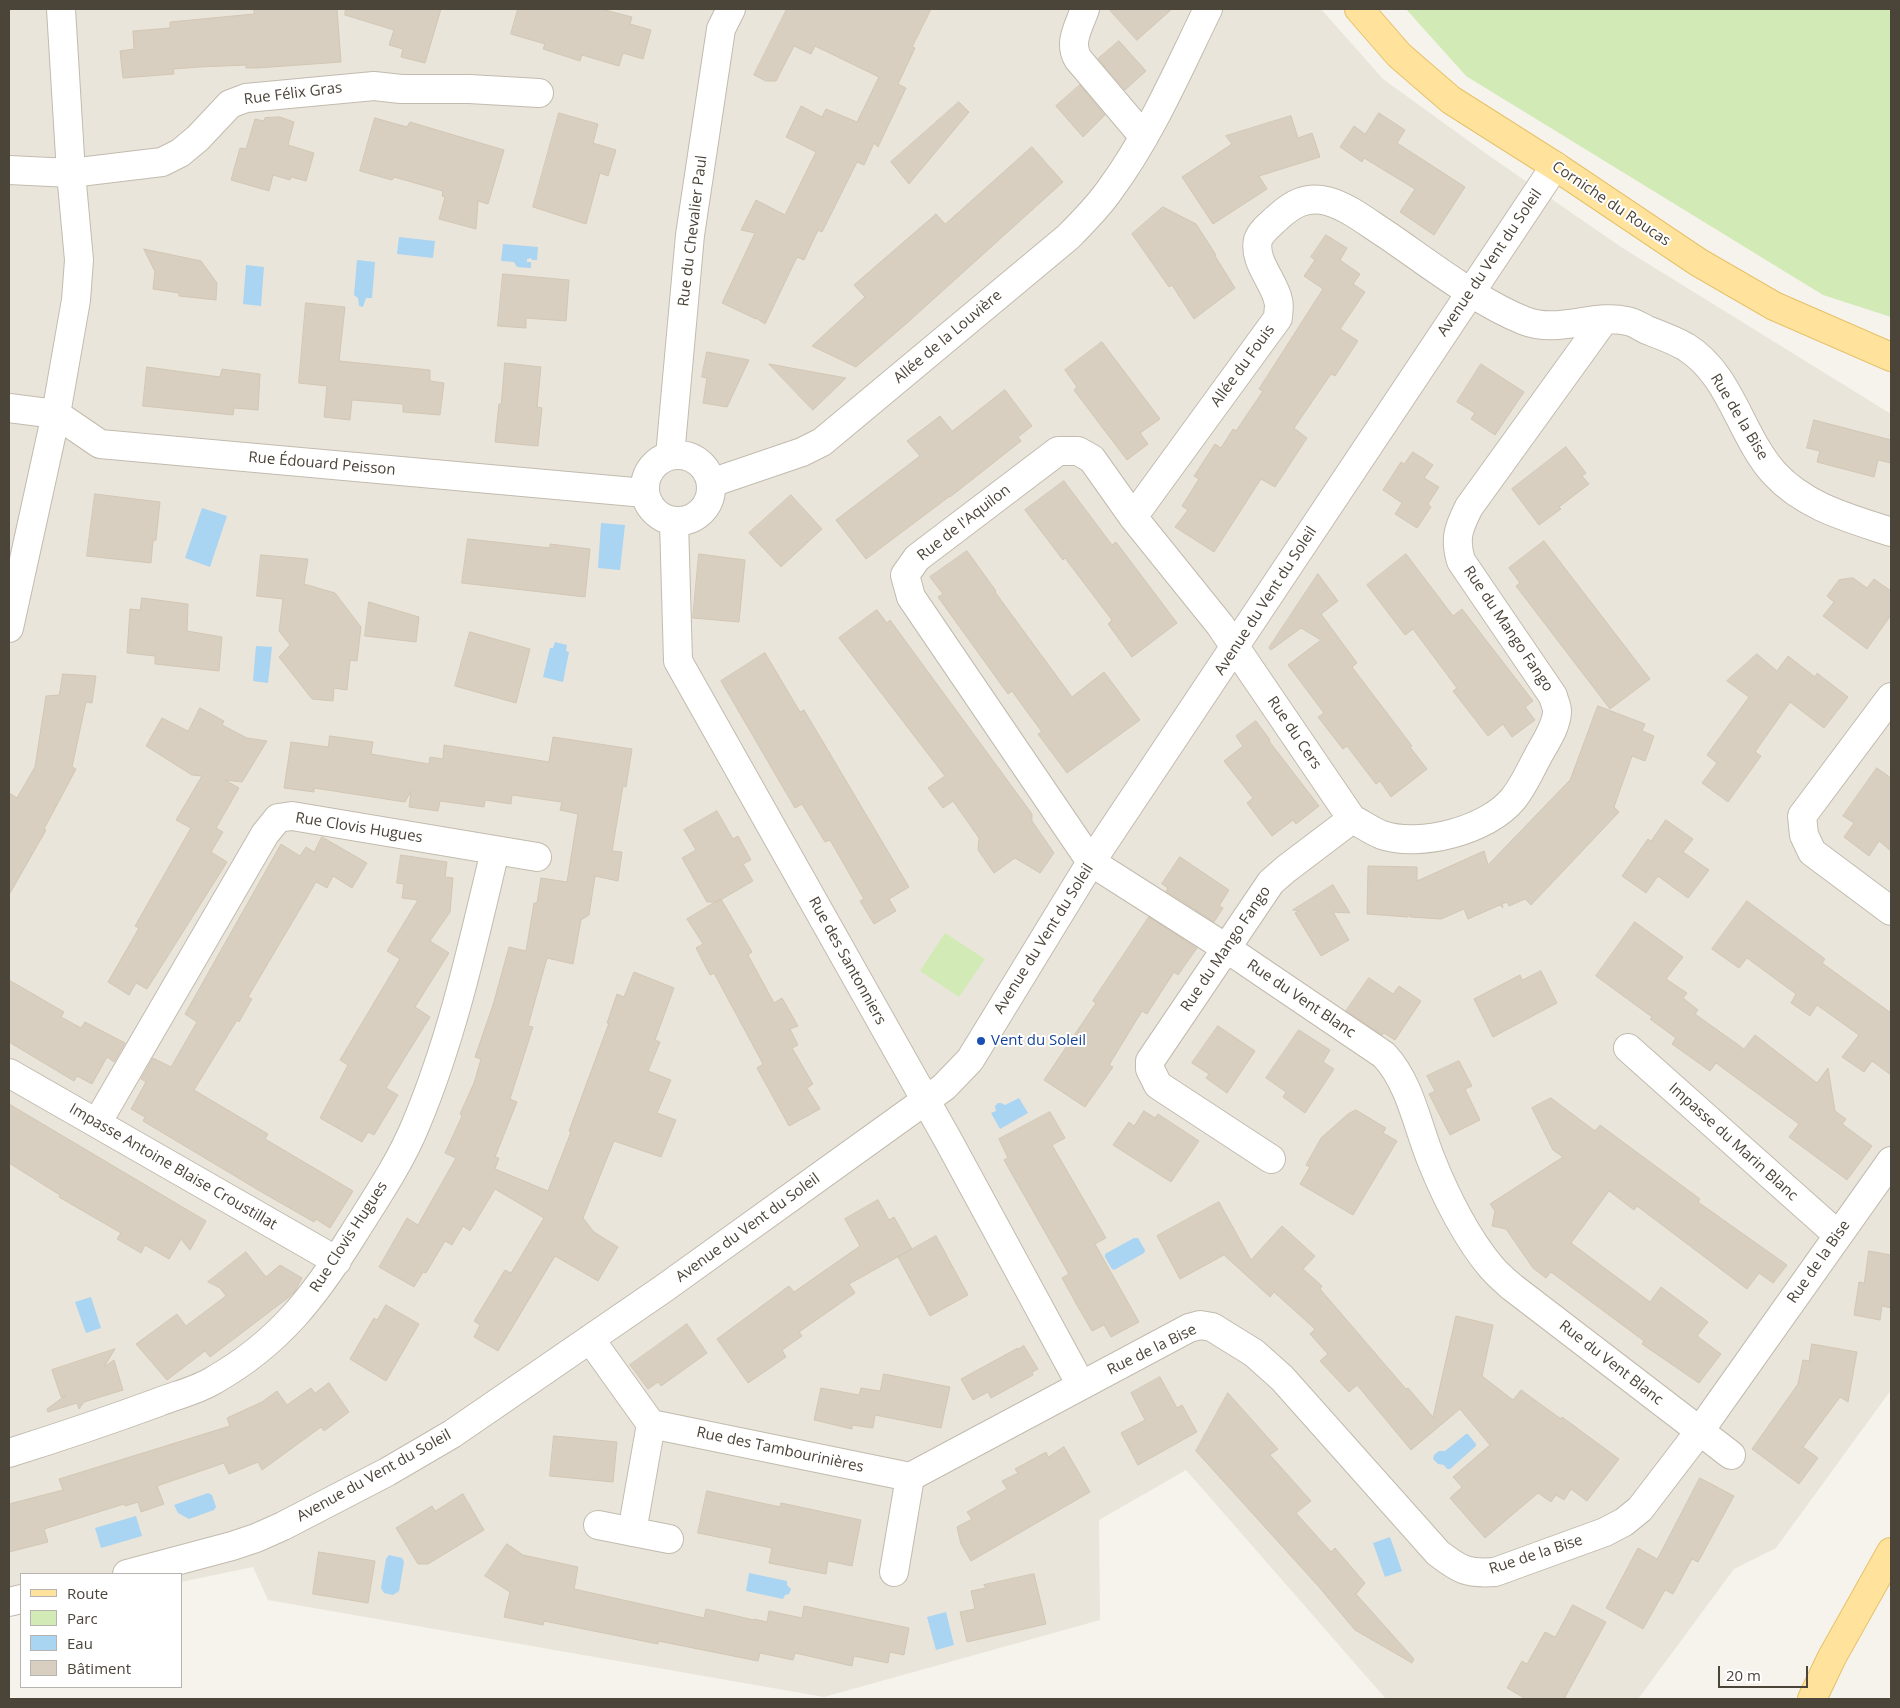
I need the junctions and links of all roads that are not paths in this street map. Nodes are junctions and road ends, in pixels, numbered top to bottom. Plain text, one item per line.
1 (60, 9) edge
2 (731, 9) edge
3 (1085, 9) edge
4 (1208, 9) edge
5 (1359, 9) edge
6 (539, 93) dead end
7 (1144, 136) junction
8 (1555, 166) junction
9 (9, 170) edge
10 (71, 172) junction
11 (1470, 291) junction
12 (1604, 320) junction
13 (1891, 357) edge
14 (9, 408) edge
15 (56, 414) junction
16 (670, 456) junction
17 (711, 483) junction
18 (645, 493) junction
19 (1133, 517) junction
20 (674, 522) junction
21 (1891, 532) edge
22 (9, 628) edge
23 (1236, 647) junction
24 (1891, 697) edge
25 (1352, 819) junction
26 (495, 850) junction
27 (537, 857) dead end
28 (1092, 862) junction
29 (1891, 911) edge
30 (1226, 948) junction
31 (1628, 1048) dead end
32 (9, 1073) edge
33 (925, 1100) junction
34 (96, 1123) junction
35 (1271, 1159) dead end
36 (1891, 1160) edge
37 (1838, 1235) junction
38 (337, 1261) junction
39 (590, 1339) junction
40 (1081, 1385) junction
41 (651, 1424) junction
42 (1699, 1432) junction
43 (9, 1453) edge
44 (1731, 1455) dead end
45 (910, 1477) junction
46 (598, 1525) dead end
47 (632, 1532) junction
48 (669, 1539) dead end
49 (1891, 1552) edge
50 (894, 1572) dead end
51 (131, 1573) edge
52 (1812, 1699) edge

1 - 10 street
2 - 16 street, Rue du Chevalier Paul
3 - 7 street
4 - 7 street, Allée de la Louvière
5 - 8 main road, Corniche du Roucas
6 - 10 street, Rue Félix Gras
7 - 17 street, Allée de la Louvière
8 - 11 street, Avenue du Vent du Soleil
8 - 13 main road, Corniche du Roucas
9 - 10 street, Rue Félix Gras
10 - 15 street
11 - 12 street, Rue de la Bise
11 - 19 street, Allée du Fouis
11 - 23 street, Avenue du Vent du Soleil
12 - 21 street, Rue de la Bise
12 - 25 street, Rue du Mango Fango
14 - 15 street, Rue Édouard Peisson
15 - 18 street, Rue Édouard Peisson
15 - 22 street
16 - 17 street
16 - 18 street
17 - 20 street
18 - 20 street
19 - 23 street, Rue de l'Aquilon
19 - 28 street, Rue de l'Aquilon
20 - 33 street, Rue des Santonniers
23 - 25 street, Rue du Cers
23 - 28 street, Avenue du Vent du Soleil
24 - 29 street
25 - 30 street, Rue du Mango Fango
26 - 27 street, Rue Clovis Hugues
26 - 34 street, Rue Clovis Hugues
26 - 38 street, Rue Clovis Hugues
28 - 30 street, Rue du Vent Blanc
28 - 33 street, Avenue du Vent du Soleil
30 - 35 street, Rue du Mango Fango
30 - 42 street, Rue du Vent Blanc
31 - 37 street, Impasse du Marin Blanc
32 - 34 street, Impasse Antoine Blaise Croustillat
33 - 39 street, Avenue du Vent du Soleil
33 - 40 street, Rue des Santonniers
34 - 38 street, Impasse Antoine Blaise Croustillat
36 - 37 street, Rue de la Bise
37 - 42 street, Rue de la Bise
38 - 43 street, Rue Clovis Hugues
39 - 41 street
39 - 51 street, Avenue du Vent du Soleil
40 - 42 street, Rue de la Bise
40 - 45 street
41 - 45 street, Rue des Tambourinières
41 - 47 street
42 - 44 street, Rue du Vent Blanc
45 - 50 street
46 - 47 street
47 - 48 street
49 - 52 main road

